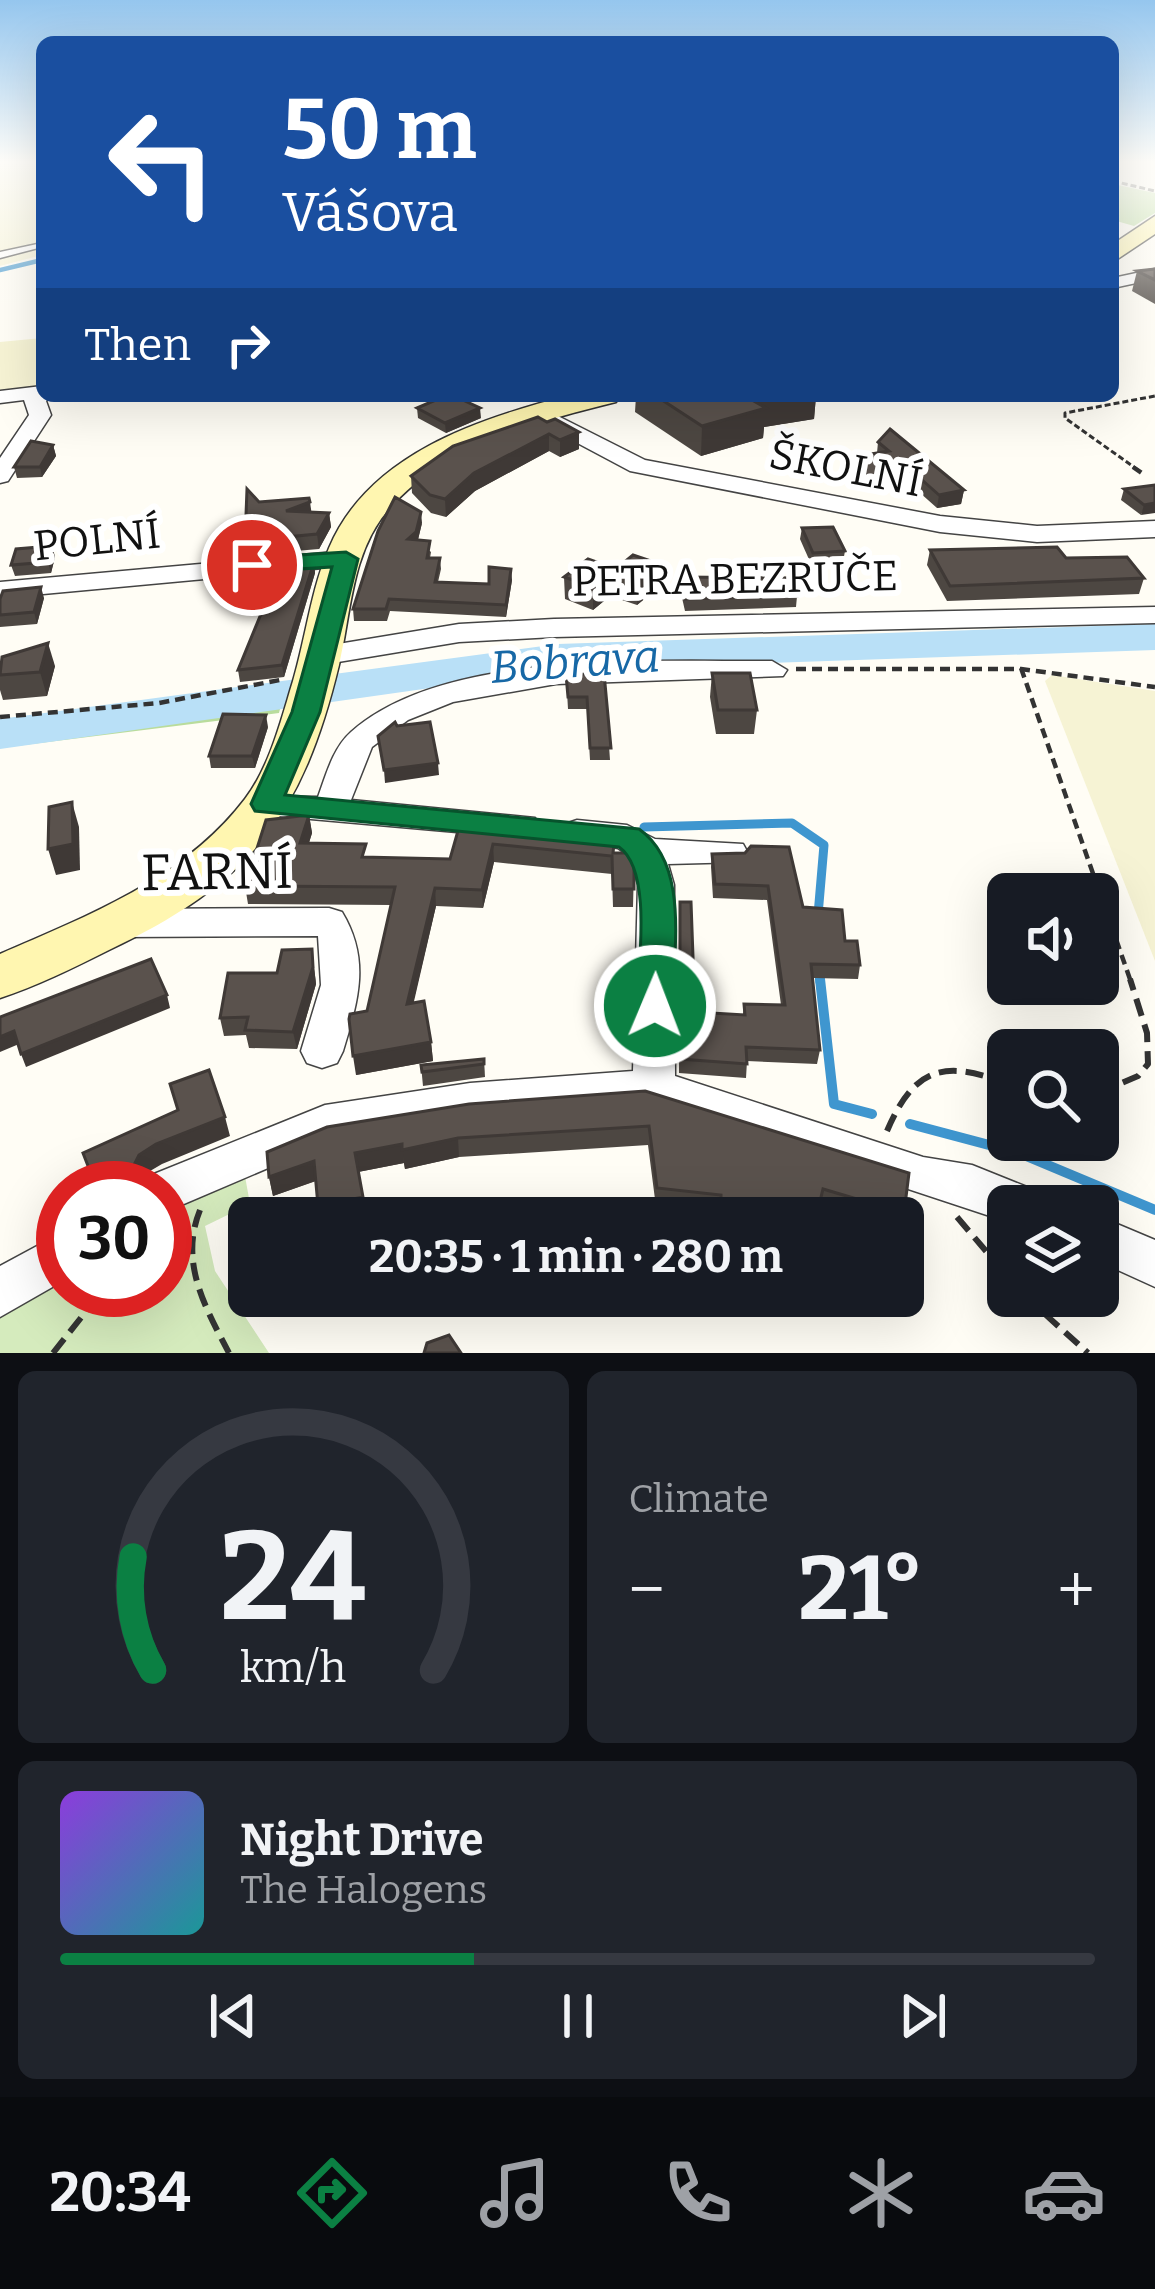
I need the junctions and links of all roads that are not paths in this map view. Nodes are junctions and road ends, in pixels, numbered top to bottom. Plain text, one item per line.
1 (1152, 225) edge
2 (36, 246) edge
3 (1119, 250) edge
4 (0, 255) edge
5 (1155, 274) edge
6 (1119, 282) edge
7 (36, 398) edge
8 (0, 400) edge
9 (40, 402) edge
10 (580, 402) edge
11 (537, 412) junction
12 (0, 476) edge
13 (1155, 529) edge
14 (346, 559) junction
15 (0, 590) edge
16 (1155, 615) edge
17 (772, 670) road end
18 (315, 679) junction
19 (266, 804) junction
20 (331, 807) junction
21 (647, 851) junction
22 (730, 853) edge
23 (115, 923) junction
24 (0, 977) edge
25 (322, 1051) dead end
26 (654, 1087) junction
27 (987, 1192) edge
28 (192, 1193) edge
29 (1119, 1248) edge
30 (1155, 1264) edge
31 (36, 1271) edge
32 (0, 1293) edge

1 - 3 main road
2 - 4 lane
5 - 6 street
7 - 8 street
9 - 12 street, POLNÍ
10 - 11 main road
11 - 13 street, ŠKOLNÍ
11 - 14 main road
14 - 15 street, POLNÍ
14 - 18 main road
16 - 18 street, PETRA BEZRUČE
17 - 20 street
18 - 19 main road
19 - 20 street
19 - 23 main road
20 - 21 street
21 - 22 street
21 - 26 street
23 - 24 main road
23 - 25 street, FARNÍ
26 - 27 street
26 - 28 street
29 - 30 street
31 - 32 street

